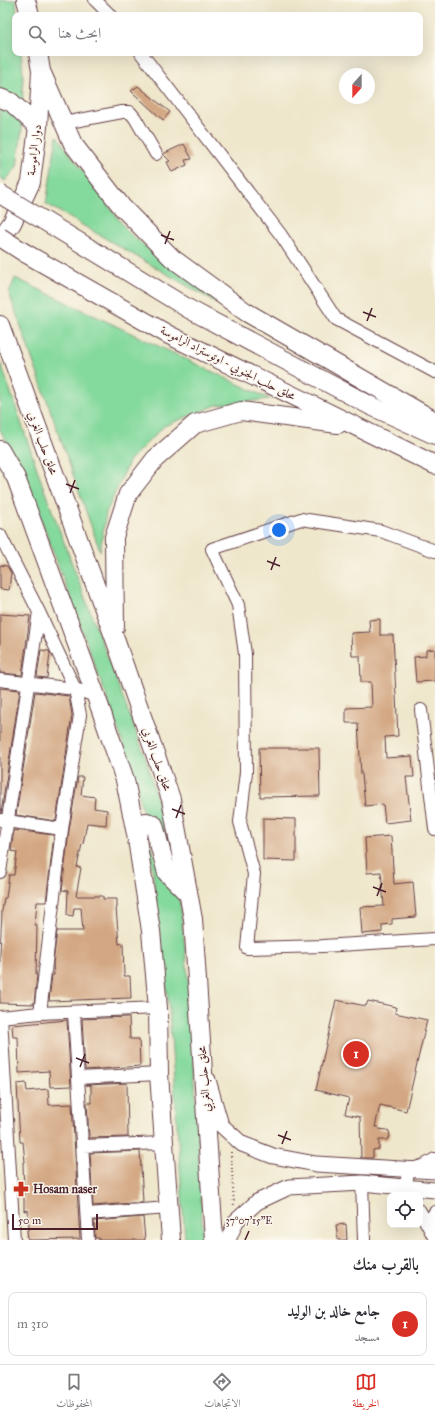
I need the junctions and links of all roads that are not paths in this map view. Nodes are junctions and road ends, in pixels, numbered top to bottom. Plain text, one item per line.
1 (26, 0) edge
2 (95, 0) edge
3 (29, 12) edge
4 (107, 12) edge
5 (38, 56) edge
6 (143, 56) edge
7 (41, 71) junction
8 (0, 98) edge
9 (64, 123) junction
10 (38, 127) junction
11 (156, 154) dead end
12 (0, 194) edge
13 (0, 238) edge
14 (0, 325) edge
15 (435, 372) edge
16 (435, 421) edge
17 (353, 426) junction
18 (435, 435) edge
19 (0, 450) edge
20 (435, 465) edge
21 (0, 535) edge
22 (435, 551) edge
23 (38, 612) junction
24 (116, 642) junction
25 (0, 680) edge
26 (28, 684) junction
27 (75, 689) junction
28 (96, 696) junction
29 (421, 710) dead end
30 (431, 747) edge
31 (4, 820) edge
32 (62, 829) junction
33 (435, 829) edge
34 (137, 839) junction
35 (0, 872) edge
36 (188, 894) junction
37 (435, 939) edge
38 (158, 1008) junction
39 (40, 1013) junction
40 (74, 1013) junction
41 (0, 1017) edge
42 (203, 1063) junction
43 (159, 1074) junction
44 (78, 1078) junction
45 (164, 1143) junction
46 (82, 1146) junction
47 (435, 1159) edge
48 (410, 1170) junction
49 (435, 1171) edge
50 (362, 1183) junction
51 (435, 1190) edge
52 (408, 1191) edge
53 (169, 1208) junction
54 (435, 1212) edge
55 (87, 1214) junction
56 (423, 1217) edge
57 (433, 1235) edge
58 (14, 1240) edge
59 (88, 1240) edge
60 (171, 1240) edge
61 (214, 1240) edge
62 (228, 1240) edge
63 (364, 1240) edge

1 - 3 highway
2 - 4 street
5 - 7 highway, دوار الراموسة
6 - 15 street
7 - 9 highway
7 - 10 highway, دوار الراموسة
8 - 10 highway
9 - 11 street
9 - 16 highway
10 - 13 highway, دوار الراموسة
12 - 18 highway, bridge
13 - 17 highway, محلق حلب الجنوبي - اوتوستراد الراموسة, bridge
14 - 24 highway, محلق حلب الغربي
17 - 20 highway, محلق حلب الجنوبي - اوتوستراد الراموسة
17 - 24 highway
19 - 28 highway
21 - 23 street
22 - 37 street
23 - 26 street
23 - 27 street
24 - 36 highway, محلق حلب الغربي
25 - 26 street
26 - 27 street
26 - 31 street
27 - 28 street
27 - 32 street
28 - 34 highway
29 - 30 street
30 - 33 street
31 - 32 street
31 - 35 street
32 - 39 street
34 - 36 highway
34 - 38 highway
36 - 42 highway, محلق حلب الغربي
38 - 40 street
38 - 43 highway
39 - 40 street
39 - 41 street
40 - 44 street
41 - 58 street
42 - 48 main road
42 - 61 highway, محلق حلب الغربي
43 - 44 street
43 - 45 highway
44 - 46 street
45 - 46 street
45 - 53 highway
46 - 55 street
47 - 48 street
48 - 49 main road
48 - 52 street
50 - 52 main road
50 - 62 main road
50 - 63 street
51 - 52 main road
53 - 55 street
53 - 60 highway
54 - 57 street
55 - 59 street
56 - 57 street

